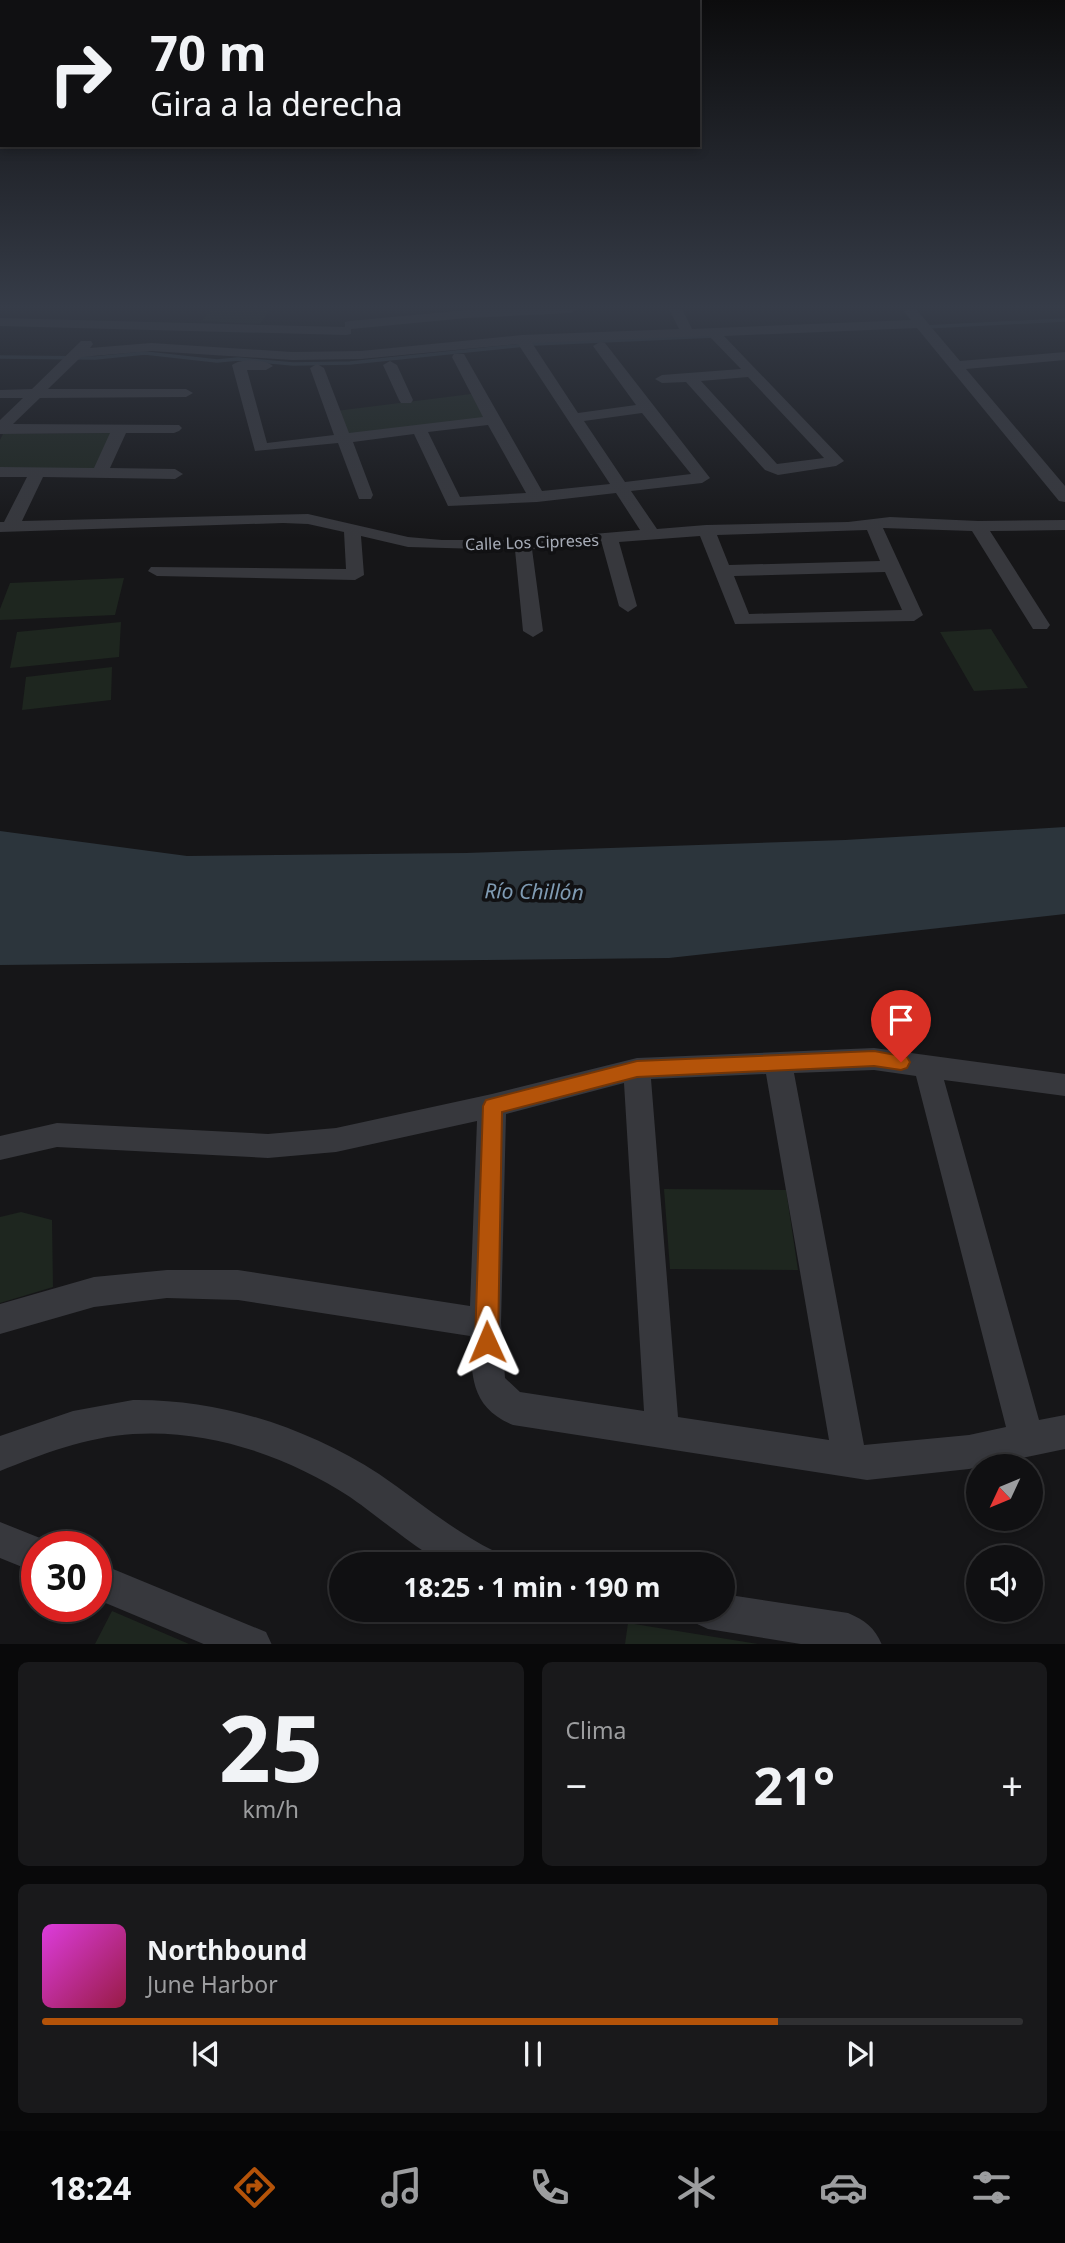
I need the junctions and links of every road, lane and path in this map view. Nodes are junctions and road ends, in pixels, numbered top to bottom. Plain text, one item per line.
1 (43, 386) edge
2 (244, 386) edge
3 (324, 386) edge
4 (399, 386) edge
5 (472, 386) edge
6 (551, 386) edge
7 (630, 386) edge
8 (698, 386) edge
9 (763, 386) edge
10 (973, 386) edge
11 (186, 393) dead end
12 (0, 394) edge
13 (34, 394) junction
14 (406, 400) dead end
15 (646, 408) junction
16 (572, 418) junction
17 (494, 420) junction
18 (174, 428) dead end
19 (120, 429) junction
20 (420, 431) junction
21 (344, 439) junction
22 (0, 472) edge
23 (38, 472) junction
24 (100, 472) junction
25 (175, 474) dead end
26 (1057, 477) edge
27 (621, 489) junction
28 (365, 495) dead end
29 (1065, 496) edge
30 (537, 497) junction
31 (872, 523) junction
32 (1065, 525) edge
33 (978, 526) junction
34 (5, 527) edge
35 (352, 528) junction
36 (706, 530) junction
37 (652, 535) junction
38 (609, 539) junction
39 (523, 545) junction
40 (891, 566) junction
41 (157, 571) dead end
42 (723, 571) junction
43 (628, 606) dead end
44 (1040, 625) dead end
45 (533, 631) dead end
46 (778, 1063) junction
47 (927, 1066) junction
48 (637, 1069) junction
49 (1065, 1085) edge
50 (492, 1106) junction
51 (0, 1148) edge
52 (0, 1320) edge
53 (485, 1323) junction
54 (662, 1432) junction
55 (1065, 1432) edge
56 (1027, 1440) junction
57 (0, 1454) edge
58 (850, 1461) junction
59 (0, 1540) edge
60 (21, 1549) edge
61 (458, 1552) edge
62 (112, 1587) edge
63 (735, 1614) edge
64 (253, 1644) edge
65 (863, 1644) edge

1 - 13 street
2 - 21 street
3 - 21 street
4 - 14 street
5 - 17 street
6 - 16 street
7 - 15 street
8 - 9 street
10 - 26 street
11 - 13 street
12 - 13 street
13 - 19 street
15 - 16 street
15 - 27 street
16 - 27 street
17 - 20 street
17 - 30 street
18 - 19 street
19 - 24 street
20 - 21 street
20 - 30 street
21 - 28 street
22 - 23 street
23 - 24 street
23 - 34 street
24 - 25 street
26 - 29 street
27 - 30 street
27 - 37 street
31 - 33 street, Calle Los Cipreses
31 - 36 street, Calle Los Cipreses
31 - 40 street
32 - 33 street, Calle Los Cipreses
33 - 44 street
34 - 35 street, Calle Los Cipreses
35 - 39 street, Calle Los Cipreses
35 - 41 street
36 - 37 street, Calle Los Cipreses
36 - 42 street
37 - 38 street, Calle Los Cipreses
38 - 39 street, Calle Los Cipreses
38 - 43 street
39 - 45 street
40 - 42 street
40 - 42 street
46 - 47 street
46 - 48 street
46 - 58 street
47 - 49 street
47 - 56 street
48 - 50 street
48 - 54 street
50 - 51 street
50 - 53 street
52 - 53 street
53 - 54 street
54 - 58 street
55 - 56 street
56 - 58 street
57 - 61 street
59 - 60 street
62 - 64 street
63 - 65 street

